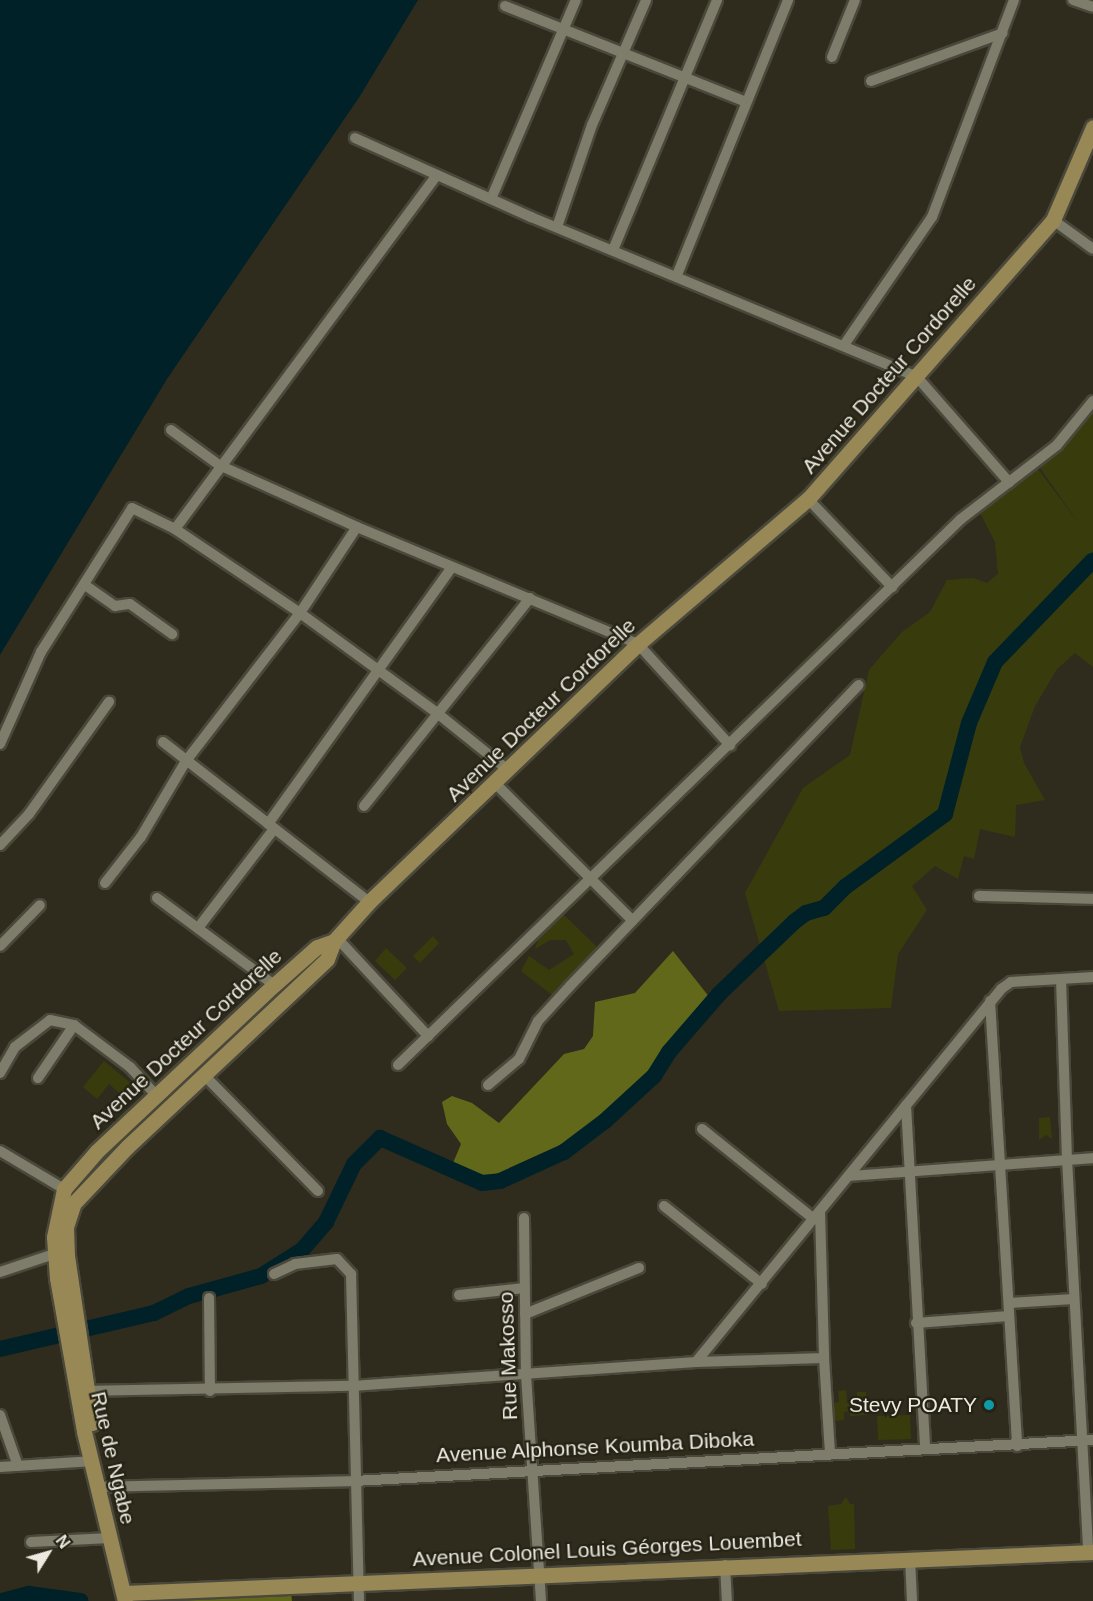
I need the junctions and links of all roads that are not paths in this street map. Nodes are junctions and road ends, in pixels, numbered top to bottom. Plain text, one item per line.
1 (576, 0) edge
2 (646, 0) edge
3 (717, 0) edge
4 (788, 0) edge
5 (855, 0) edge
6 (1014, 0) edge
7 (1073, 0) edge
8 (506, 6) dead end
9 (1093, 7) edge
10 (565, 28) junction
11 (1003, 33) junction
12 (624, 52) junction
13 (832, 57) dead end
14 (683, 75) junction
15 (871, 81) dead end
16 (746, 102) junction
17 (1092, 125) edge
18 (355, 138) dead end
19 (437, 175) junction
20 (491, 200) junction
21 (1053, 220) junction
22 (557, 227) junction
23 (1093, 249) edge
24 (614, 250) junction
25 (677, 276) junction
26 (844, 345) junction
27 (917, 377) junction
28 (1093, 401) edge
29 (171, 430) dead end
30 (219, 465) junction
31 (1009, 482) junction
32 (808, 499) junction
33 (357, 528) junction
34 (175, 529) junction
35 (452, 567) junction
36 (85, 585) junction
37 (892, 587) junction
38 (530, 598) junction
39 (300, 613) junction
40 (172, 634) dead end
41 (638, 644) junction
42 (378, 669) junction
43 (859, 685) dead end
44 (109, 702) dead end
45 (437, 712) junction
46 (163, 742) dead end
47 (0, 744) edge
48 (730, 745) junction
49 (186, 761) junction
50 (508, 770) junction
51 (495, 783) junction
52 (364, 806) dead end
53 (271, 826) junction
54 (0, 845) edge
55 (592, 879) junction
56 (105, 883) dead end
57 (979, 896) dead end
58 (157, 898) dead end
59 (1093, 899) edge
60 (369, 902) junction
61 (40, 905) dead end
62 (632, 920) junction
63 (198, 928) junction
64 (335, 939) junction
65 (0, 946) edge
66 (1093, 977) edge
67 (1062, 979) junction
68 (274, 985) junction
69 (990, 1001) junction
70 (74, 1026) junction
71 (428, 1036) junction
72 (398, 1065) dead end
73 (0, 1074) edge
74 (203, 1074) junction
75 (38, 1078) dead end
76 (488, 1085) dead end
77 (156, 1095) junction
78 (906, 1105) junction
79 (702, 1129) dead end
80 (0, 1151) edge
81 (1093, 1158) edge
82 (1067, 1159) junction
83 (1001, 1163) junction
84 (910, 1171) junction
85 (849, 1176) junction
86 (64, 1190) junction
87 (318, 1191) dead end
88 (664, 1206) dead end
89 (817, 1215) junction
90 (524, 1218) dead end
91 (54, 1254) junction
92 (639, 1268) dead end
93 (0, 1272) edge
94 (274, 1274) dead end
95 (762, 1284) junction
96 (525, 1288) junction
97 (459, 1295) dead end
98 (209, 1298) dead end
99 (1074, 1299) junction
100 (1009, 1303) junction
101 (525, 1314) junction
102 (1009, 1317) junction
103 (916, 1323) junction
104 (72, 1330) junction
105 (824, 1358) junction
106 (696, 1362) junction
107 (526, 1376) junction
108 (352, 1386) junction
109 (82, 1391) junction
110 (210, 1391) junction
111 (0, 1415) edge
112 (1088, 1441) edge
113 (1017, 1446) junction
114 (925, 1448) junction
115 (830, 1454) junction
116 (93, 1457) junction
117 (18, 1466) junction
118 (0, 1467) edge
119 (532, 1469) junction
120 (354, 1481) junction
121 (99, 1487) junction
122 (110, 1538) junction
123 (32, 1542) dead end
124 (1090, 1552) edge
125 (910, 1558) junction
126 (725, 1565) junction
127 (540, 1573) junction
128 (359, 1581) junction
129 (124, 1597) edge
130 (360, 1601) edge
131 (541, 1601) edge
132 (727, 1601) edge
133 (912, 1601) edge

1 - 10 street
2 - 12 street
3 - 14 street
4 - 16 street
5 - 13 street
6 - 11 street
7 - 9 street
8 - 10 street
10 - 12 street
10 - 20 street
11 - 15 street
11 - 26 street
12 - 14 street
12 - 22 street
14 - 16 street
14 - 24 street
16 - 25 street
17 - 21 street, Avenue Docteur Cordorelle
18 - 19 street
19 - 20 street
19 - 30 street
20 - 22 street
21 - 23 street
21 - 27 street, Avenue Docteur Cordorelle
22 - 24 street
24 - 25 street
25 - 26 street
26 - 27 street
27 - 31 street
27 - 32 street, Avenue Docteur Cordorelle
28 - 31 street
29 - 30 street
30 - 33 street
30 - 34 street
31 - 37 street
32 - 37 street
32 - 41 street, Avenue Docteur Cordorelle
33 - 35 street
33 - 39 street
34 - 36 street
34 - 39 street
35 - 38 street
35 - 42 street
36 - 40 street
36 - 47 street
37 - 48 street
38 - 41 street
38 - 45 street
39 - 42 street
39 - 49 street
41 - 48 street
41 - 50 street, Avenue Docteur Cordorelle
42 - 45 street
42 - 53 street
43 - 62 street
44 - 54 street
45 - 50 street
45 - 52 street
46 - 49 street
48 - 55 street
49 - 53 street
49 - 56 street
50 - 51 street, Avenue Docteur Cordorelle
51 - 55 street
51 - 60 street, Avenue Docteur Cordorelle
53 - 60 street
53 - 63 street
55 - 62 street
55 - 71 street
57 - 59 street
58 - 63 street
60 - 64 street, Avenue Docteur Cordorelle
61 - 65 street
62 - 76 street
63 - 68 street
64 - 68 street, Avenue Docteur Cordorelle
64 - 71 street
64 - 74 street
66 - 67 street
67 - 69 street
67 - 82 street
68 - 77 street, Avenue Docteur Cordorelle
69 - 78 street
69 - 83 street
70 - 73 street
70 - 75 street
70 - 77 street
71 - 72 street
74 - 87 street
74 - 104 street
77 - 86 street, Avenue Docteur Cordorelle
78 - 84 street
78 - 85 street
79 - 89 street
80 - 86 street
81 - 82 street
82 - 83 street
82 - 99 street
83 - 84 street
83 - 100 street
84 - 85 street
84 - 103 street
85 - 89 street
86 - 91 street, Avenue Docteur Cordorelle
88 - 95 street
89 - 95 street
89 - 105 street
90 - 96 street, Rue Makosso
91 - 93 street
91 - 104 street, Avenue Docteur Cordorelle
92 - 101 street
94 - 108 street
95 - 106 street
96 - 97 street
96 - 101 street, Rue Makosso
98 - 110 street
99 - 100 street
99 - 112 street
100 - 102 street
101 - 107 street, Rue Makosso
102 - 103 street
102 - 113 street
103 - 114 street
104 - 109 street, Rue de Ngabe
105 - 106 street
105 - 115 street
106 - 107 street
107 - 108 street
107 - 119 street, Rue Makosso
108 - 110 street
108 - 120 street
109 - 110 street
109 - 116 street, Rue de Ngabe
111 - 117 street
112 - 113 street, Avenue Alphonse Koumba Diboka
112 - 124 street
113 - 114 street, Avenue Alphonse Koumba Diboka
114 - 115 street, Avenue Alphonse Koumba Diboka
115 - 119 street, Avenue Alphonse Koumba Diboka
116 - 117 street
116 - 121 street, Rue de Ngabe
117 - 118 street
119 - 120 street, Avenue Alphonse Koumba Diboka
119 - 127 street, Rue Makosso
120 - 121 street, Avenue Alphonse Koumba Diboka
120 - 128 street
121 - 122 street, Rue de Ngabe
122 - 123 street
122 - 129 street, Rue de Ngabe
124 - 125 street, Avenue Colonel Louis Géorges Louembet
125 - 126 street, Avenue Colonel Louis Géorges Louembet
125 - 133 street
126 - 127 street, Avenue Colonel Louis Géorges Louembet
126 - 132 street
127 - 128 street, Avenue Colonel Louis Géorges Louembet
127 - 131 street, Rue Makosso
128 - 129 street, Avenue Colonel Louis Géorges Louembet
128 - 130 street

